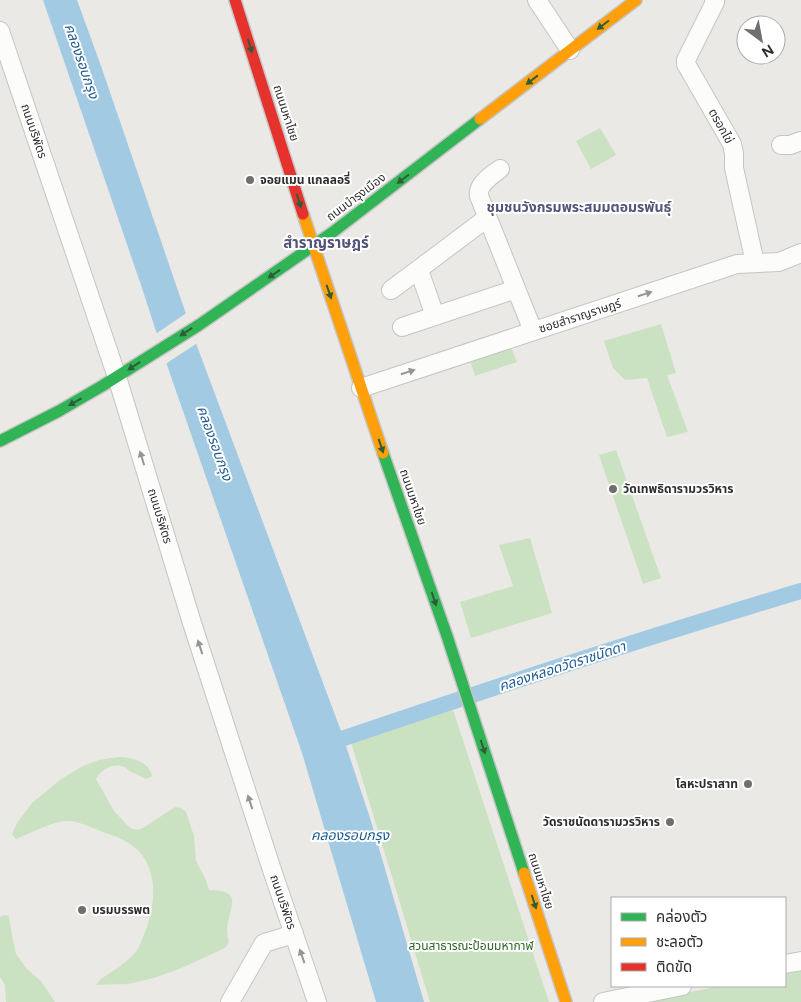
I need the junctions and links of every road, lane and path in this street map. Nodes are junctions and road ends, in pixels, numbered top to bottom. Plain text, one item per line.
1 (235, 0) edge
2 (537, 0) edge
3 (636, 0) edge
4 (714, 0) edge
5 (0, 31) edge
6 (570, 50) junction
7 (3, 52) edge
8 (801, 141) edge
9 (781, 144) dead end
10 (500, 169) dead end
11 (487, 218) junction
12 (314, 246) junction
13 (801, 253) edge
14 (755, 263) junction
15 (419, 270) junction
16 (516, 289) junction
17 (391, 290) dead end
18 (435, 316) junction
19 (402, 327) dead end
20 (533, 331) junction
21 (118, 377) junction
22 (361, 388) junction
23 (0, 441) edge
24 (294, 934) junction
25 (801, 961) edge
26 (786, 964) edge
27 (677, 987) edge
28 (230, 1002) edge
29 (318, 1002) edge
30 (566, 1002) edge
31 (603, 1002) edge

1 -> 12 main road, ถนนมหาไชย
2 - 6 street
3 -> 6 main road, ถนนบำรุงเมือง
4 - 14 street, ตรอกไข่
5 - 7 street, ถนนบริพัตร
6 -> 12 main road, ถนนบำรุงเมือง
7 - 21 street, ถนนบริพัตร
8 - 9 street
10 - 11 street
11 - 15 street
11 - 16 street
12 -> 21 main road, ถนนบำรุงเมือง
12 -> 22 main road, ถนนมหาไชย
13 - 14 street, ซอยสำราญราษฎร์
20 -> 14 street, ซอยสำราญราษฎร์
15 - 17 street
15 - 18 street
16 - 18 street
16 - 20 street
18 - 19 street
22 -> 20 street, ซอยสำราญราษฎร์
21 -> 23 main road, ถนนบำรุงเมือง
24 -> 21 street, ถนนบริพัตร
22 -> 30 main road, ถนนมหาไชย
24 - 28 street
29 -> 24 street, ถนนบริพัตร
25 - 26 street
27 - 31 street

